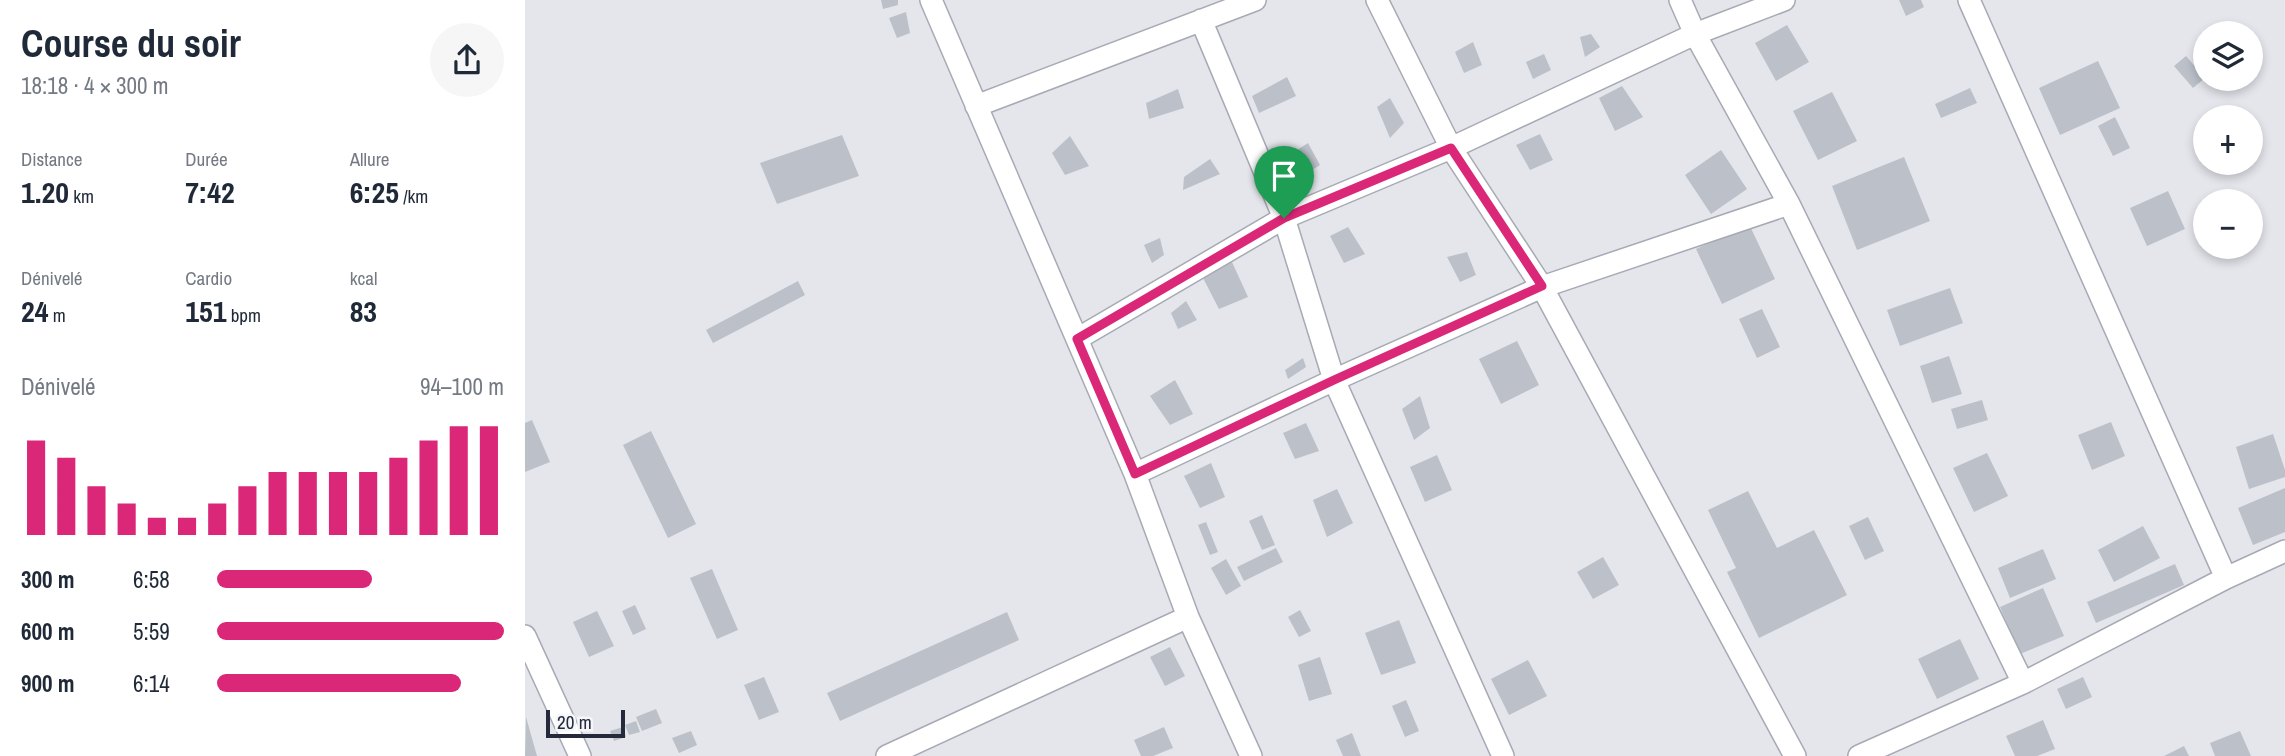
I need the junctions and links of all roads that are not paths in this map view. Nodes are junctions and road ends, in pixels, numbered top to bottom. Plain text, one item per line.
1 (931, 0) edge
2 (1255, 0) edge
3 (1377, 0) edge
4 (1680, 0) edge
5 (1784, 0) edge
6 (1969, 0) edge
7 (1201, 20) junction
8 (1695, 34) junction
9 (976, 106) junction
10 (1451, 148) junction
11 (1789, 204) junction
12 (1284, 218) junction
13 (1542, 286) junction
14 (1077, 339) junction
15 (1334, 380) junction
16 (1135, 474) junction
17 (2285, 551) edge
18 (2226, 578) junction
19 (1188, 617) junction
20 (525, 636) edge
21 (2024, 683) junction
22 (580, 756) edge
23 (887, 756) edge
24 (1251, 756) edge
25 (1503, 756) edge
26 (1795, 756) edge
27 (1860, 756) edge

1 - 9 street
2 - 7 street
3 - 10 street
4 - 8 street
5 - 8 street
6 - 18 street
7 - 9 street
7 - 12 street
8 - 10 street
8 - 11 street
9 - 14 street
10 - 12 street
10 - 13 street
11 - 13 street
11 - 21 street
12 - 14 street
12 - 15 street
13 - 15 street
13 - 26 street
14 - 16 street
15 - 16 street
15 - 25 street
16 - 19 street
17 - 18 street
18 - 21 street
19 - 23 street
19 - 24 street
20 - 22 street
21 - 27 street

